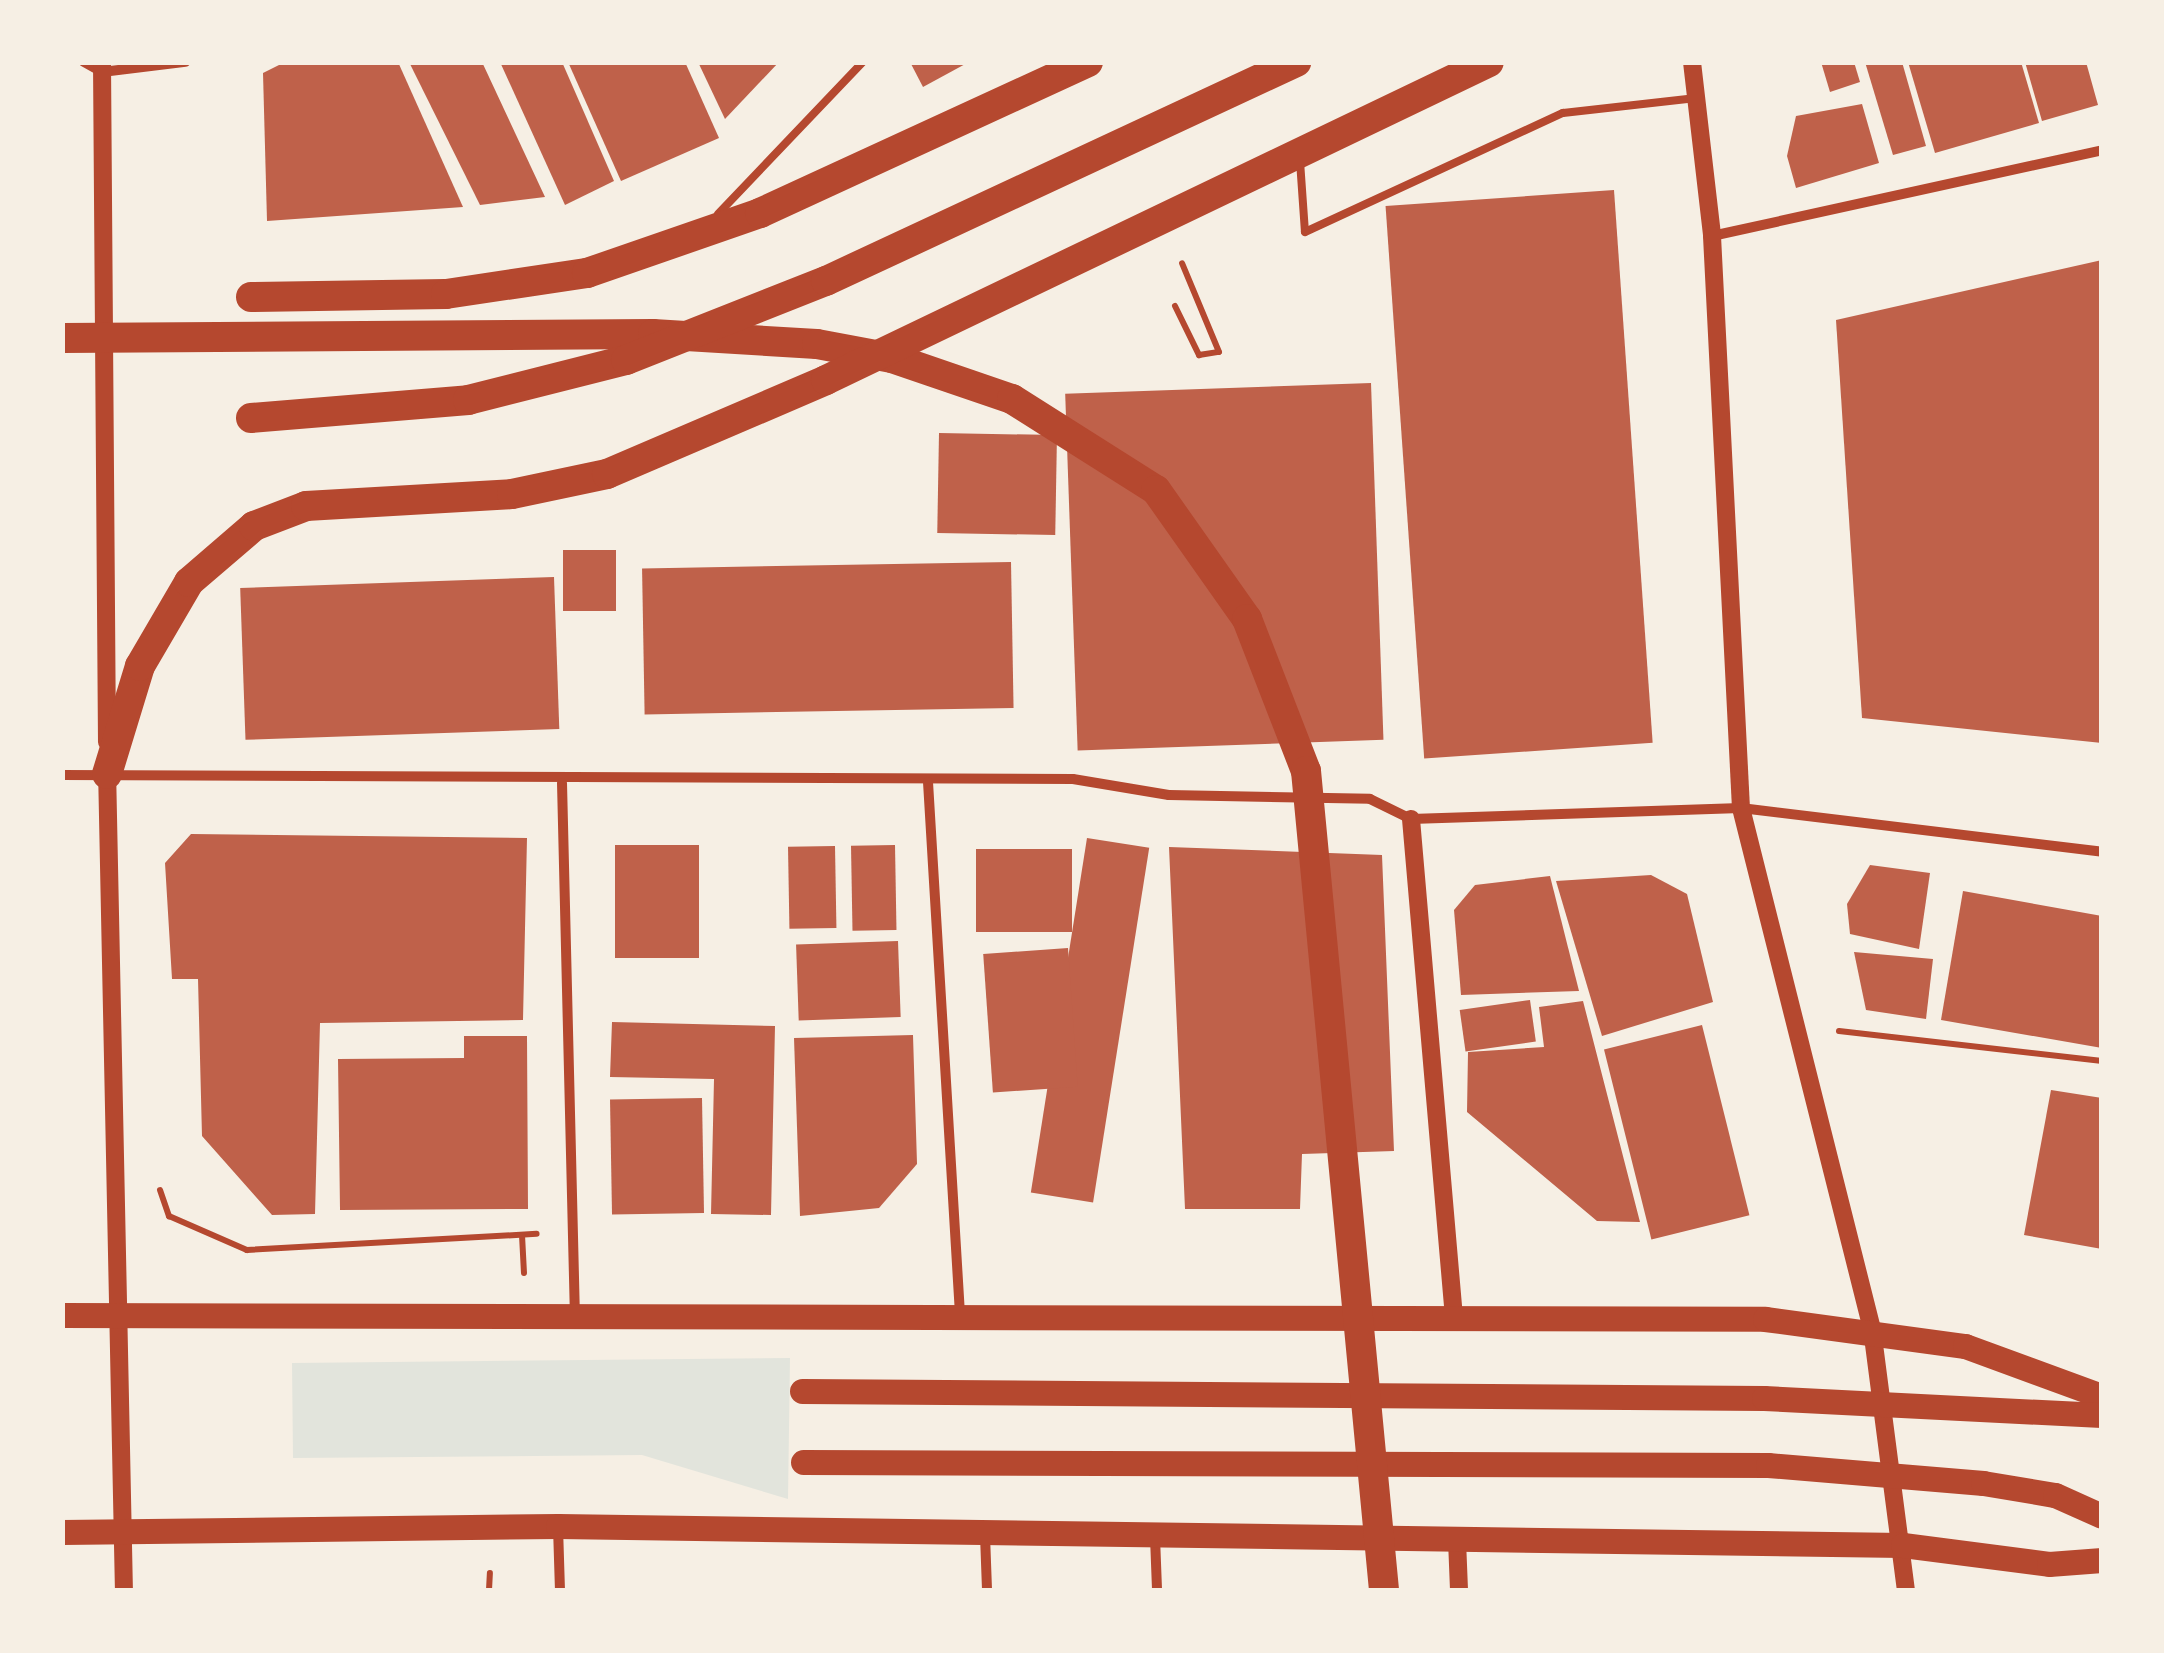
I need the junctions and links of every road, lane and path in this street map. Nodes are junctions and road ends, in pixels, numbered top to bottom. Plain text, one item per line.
1 (84, 62) edge
2 (185, 62) edge
3 (862, 62) edge
4 (1088, 62) edge
5 (1296, 62) edge
6 (1489, 62) edge
7 (1692, 62) edge
8 (102, 68) edge
9 (1696, 98) junction
10 (1299, 149) junction
11 (2102, 150) edge
12 (1712, 236) junction
13 (672, 249) junction
14 (251, 296) dead end
15 (1176, 306) dead end
16 (62, 338) edge
17 (1218, 340) dead end
18 (251, 418) dead end
19 (108, 774) junction
20 (62, 775) edge
21 (928, 782) junction
22 (562, 783) junction
23 (1741, 808) junction
24 (1410, 819) junction
25 (2102, 852) edge
26 (1796, 1027) junction
27 (2102, 1061) edge
28 (154, 1169) dead end
29 (541, 1234) dead end
30 (62, 1314) edge
31 (117, 1314) junction
32 (960, 1314) junction
33 (1454, 1318) junction
34 (575, 1320) junction
35 (1872, 1330) junction
36 (802, 1391) dead end
37 (2102, 1396) edge
38 (1886, 1402) junction
39 (2102, 1415) edge
40 (803, 1462) dead end
41 (1894, 1471) junction
42 (2102, 1516) edge
43 (558, 1526) junction
44 (123, 1530) junction
45 (62, 1532) edge
46 (985, 1535) junction
47 (1155, 1537) junction
48 (1457, 1540) junction
49 (1903, 1545) junction
50 (2102, 1560) edge
51 (124, 1590) edge
52 (560, 1590) edge
53 (987, 1590) edge
54 (1158, 1590) edge
55 (1384, 1590) edge
56 (1460, 1590) edge
57 (1906, 1590) edge

1 - 8 street
2 - 8 street
3 - 13 lane
4 - 13 highway
5 - 18 highway
6 - 10 highway
7 - 9 street
8 - 19 street
9 - 10 lane
9 - 12 street
10 - 19 highway
11 - 12 street
12 - 23 street
13 - 14 highway
15 - 17 path
16 - 55 highway
19 - 20 street
19 - 22 street
19 - 31 street
21 - 22 street
21 - 24 street
21 - 32 street
22 - 34 street
23 - 24 street
23 - 25 street
23 - 26 street
24 - 33 street
26 - 27 path
26 - 35 street
28 - 29 path
30 - 31 main road
31 - 34 main road
31 - 44 street
32 - 33 main road
32 - 34 main road
33 - 35 main road
35 - 37 main road
35 - 38 street
36 - 38 main road
38 - 39 main road
38 - 41 street
40 - 41 main road
41 - 42 main road
41 - 49 street
43 - 44 main road
43 - 46 main road
43 - 52 street
44 - 45 main road
44 - 51 street
46 - 47 main road
46 - 53 street
47 - 48 main road
47 - 54 street
48 - 49 main road
48 - 56 street
49 - 50 main road
49 - 57 street

